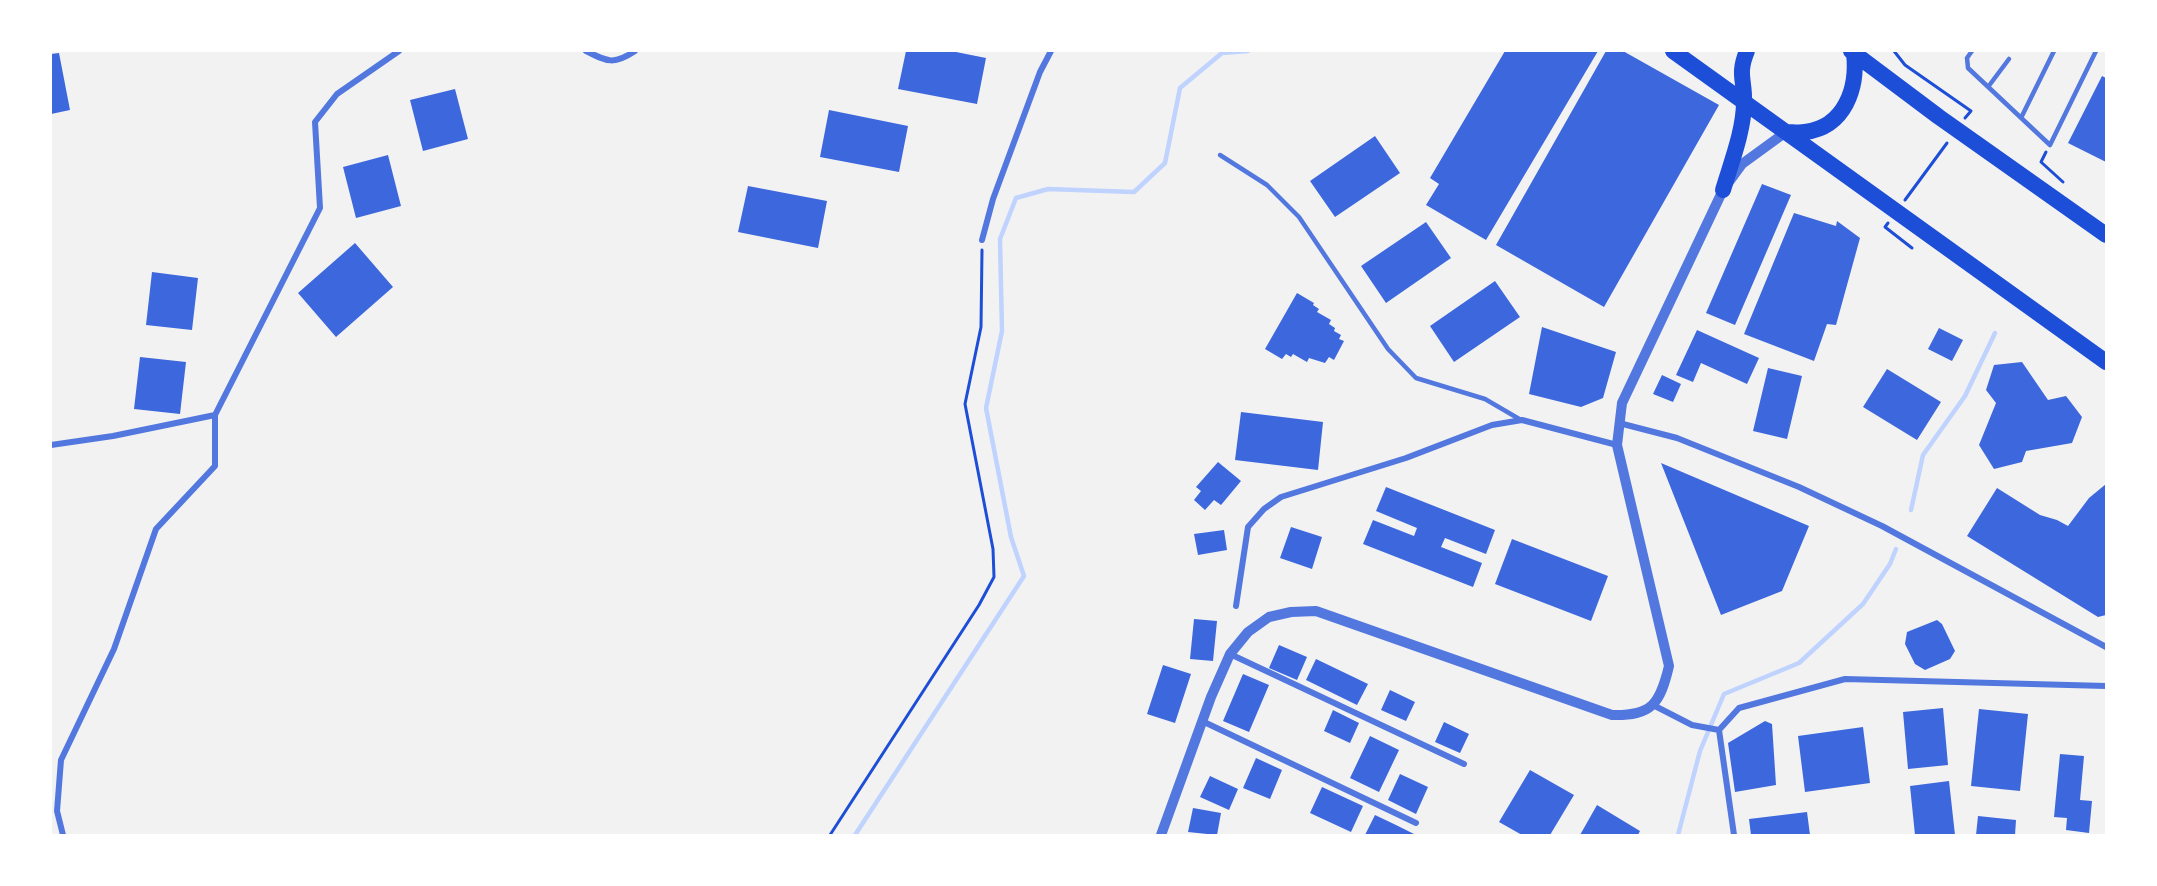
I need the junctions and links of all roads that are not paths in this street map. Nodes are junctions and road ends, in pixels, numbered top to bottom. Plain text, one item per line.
1 (399, 51) edge
2 (586, 51) edge
3 (636, 51) edge
4 (1052, 51) edge
5 (1673, 51) edge
6 (1747, 51) edge
7 (1972, 51) edge
8 (2054, 51) edge
9 (2096, 51) edge
10 (1854, 52) edge
11 (2010, 60) dead end
12 (1988, 87) junction
13 (1744, 102) junction
14 (2021, 118) junction
15 (1786, 132) junction
16 (1220, 155) dead end
17 (1723, 190) junction
18 (2106, 235) edge
19 (982, 240) road end
20 (2106, 362) edge
21 (215, 415) junction
22 (1522, 420) junction
23 (1619, 423) junction
24 (51, 445) edge
25 (1617, 445) junction
26 (1236, 606) dead end
27 (2106, 647) edge
28 (1230, 654) junction
29 (2106, 686) edge
30 (1653, 705) junction
31 (1202, 721) junction
32 (1719, 730) junction
33 (1464, 764) dead end
34 (1416, 823) dead end
35 (63, 835) edge
36 (1161, 835) edge
37 (1734, 835) edge

1 - 21 street
2 - 3 street
4 - 19 street
5 - 13 highway
6 - 13 highway
7 - 12 lane
8 - 14 lane
9 - 14 lane
10 - 15 highway
10 - 18 highway
11 - 12 lane
12 - 14 lane
13 - 15 highway
13 - 17 highway
15 - 17 street
15 - 20 highway
16 - 22 lane
17 - 23 street
21 - 24 street
21 - 35 street
22 - 25 street
22 - 26 street
23 - 25 street
23 - 27 street
25 - 30 street
28 - 30 street
28 - 31 street
28 - 33 street
29 - 32 street
30 - 32 street
31 - 34 street
31 - 36 street
32 - 37 street

